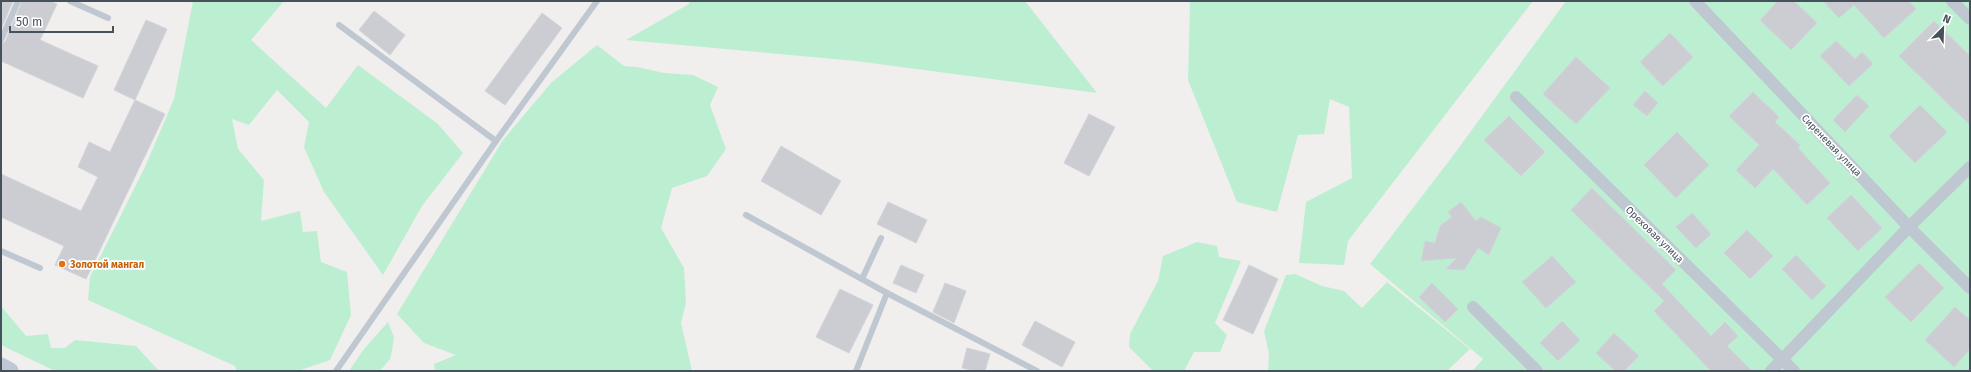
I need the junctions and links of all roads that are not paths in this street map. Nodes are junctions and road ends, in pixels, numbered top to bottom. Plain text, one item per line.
1 (18, 1) edge
2 (70, 1) edge
3 (597, 1) edge
4 (1695, 1) edge
5 (1952, 1) edge
6 (108, 18) dead end
7 (1970, 19) edge
8 (339, 25) dead end
9 (1, 40) edge
10 (1516, 97) dead end
11 (496, 140) junction
12 (1970, 167) edge
13 (746, 215) dead end
14 (1909, 227) junction
15 (881, 238) dead end
16 (1, 251) edge
17 (40, 268) dead end
18 (862, 279) junction
19 (1970, 288) edge
20 (887, 294) junction
21 (1473, 307) dead end
22 (1783, 359) junction
23 (1, 366) edge
24 (10, 371) edge
25 (336, 371) edge
26 (856, 371) edge
27 (1037, 371) edge
28 (1537, 371) edge
29 (1771, 371) edge
30 (1794, 371) edge

1 - 9 lane
2 - 6 lane
3 - 11 lane
4 - 14 street, Сиреневая улица
5 - 7 street
8 - 11 lane
10 - 22 street, Ореховая улица
11 - 25 lane
12 - 14 street
13 - 18 lane
14 - 19 street, Сиреневая улица
14 - 22 street
15 - 18 lane
16 - 17 lane
18 - 20 lane
20 - 26 lane
20 - 27 lane
21 - 28 street
22 - 29 street
22 - 30 street, Ореховая улица
23 - 24 main road

